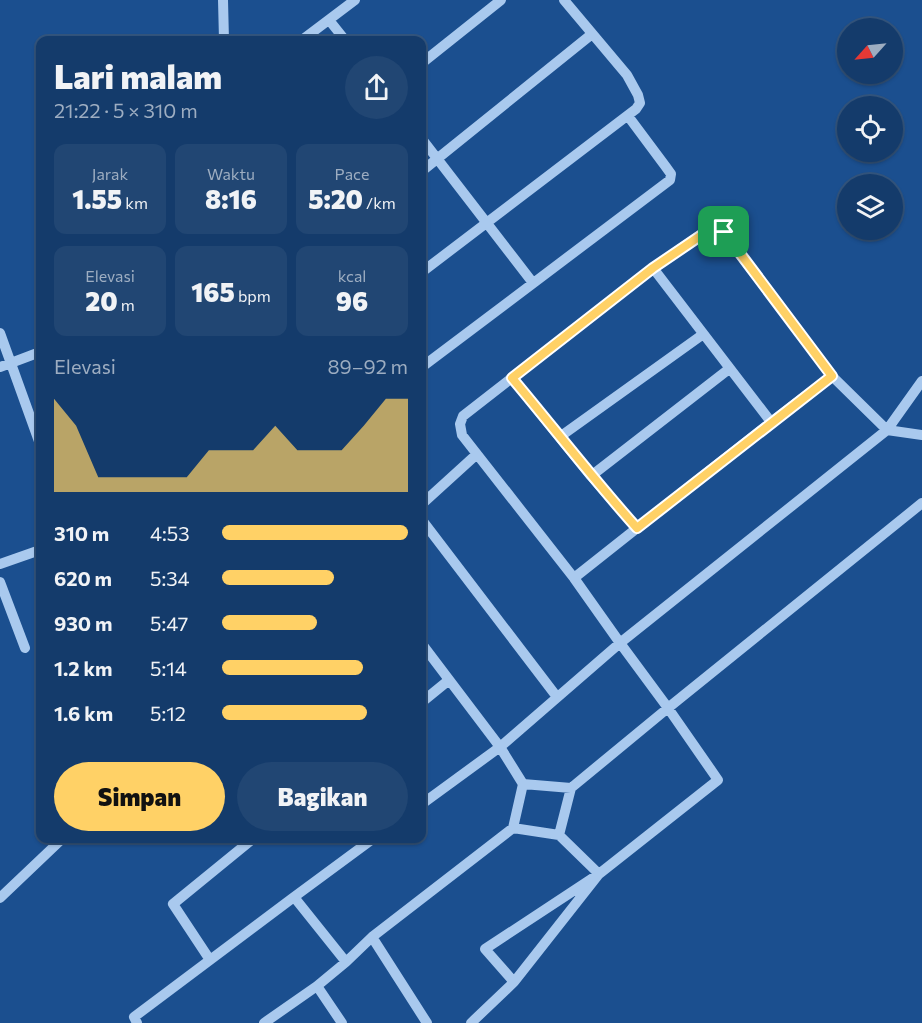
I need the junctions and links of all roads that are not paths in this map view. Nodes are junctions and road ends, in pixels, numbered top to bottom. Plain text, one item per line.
1 (223, 0) edge
2 (356, 0) edge
3 (501, 0) edge
4 (564, 0) edge
5 (329, 20) junction
6 (592, 34) junction
7 (224, 36) edge
8 (307, 36) edge
9 (342, 36) edge
10 (426, 60) edge
11 (628, 116) junction
12 (426, 144) edge
13 (437, 159) junction
14 (426, 168) edge
15 (487, 222) junction
16 (653, 268) junction
17 (426, 269) edge
18 (533, 283) junction
19 (0, 333) edge
20 (702, 335) junction
21 (36, 353) edge
22 (426, 364) edge
23 (5, 365) edge
24 (729, 369) junction
25 (832, 376) junction
26 (512, 378) junction
27 (922, 381) edge
28 (771, 422) junction
29 (887, 430) junction
30 (36, 435) edge
31 (922, 435) edge
32 (561, 436) junction
33 (477, 454) junction
34 (591, 476) junction
35 (426, 500) edge
36 (922, 503) edge
37 (426, 525) edge
38 (637, 528) junction
39 (36, 551) edge
40 (0, 564) edge
41 (574, 578) junction
42 (0, 582) edge
43 (620, 643) junction
44 (25, 648) dead end
45 (426, 650) edge
46 (448, 680) junction
47 (557, 697) junction
48 (426, 699) edge
49 (668, 708) junction
50 (500, 747) junction
51 (523, 784) junction
52 (571, 788) junction
53 (426, 801) edge
54 (513, 828) junction
55 (559, 835) junction
56 (58, 843) edge
57 (248, 843) edge
58 (367, 843) edge
59 (599, 874) junction
60 (294, 897) junction
61 (0, 898) edge
62 (372, 937) junction
63 (210, 960) junction
64 (346, 962) junction
65 (514, 982) junction
66 (317, 986) junction
67 (132, 1021) edge
68 (264, 1023) edge
69 (342, 1023) edge
70 (427, 1023) edge
71 (471, 1023) edge

1 - 7 street
2 - 5 street
3 - 10 street
4 - 6 street
5 - 8 street
5 - 9 street
6 - 11 street
6 - 13 street
11 - 15 street
11 - 18 street
12 - 13 street
13 - 14 street
13 - 15 street
15 - 17 street
15 - 18 street
16 - 20 street
16 - 25 street
16 - 26 street
18 - 22 street
19 - 23 street
20 - 24 street
20 - 32 street
21 - 23 street
23 - 30 street
24 - 28 street
24 - 34 street
25 - 28 street
25 - 29 street
26 - 32 street
26 - 33 street
27 - 29 street
28 - 38 street
29 - 31 street
29 - 43 street
32 - 34 street
33 - 35 street
33 - 41 street
34 - 38 street
36 - 49 street
37 - 47 street
38 - 41 street
39 - 40 street
41 - 43 street
42 - 44 street
43 - 47 street
43 - 49 street
45 - 46 street
46 - 48 street
46 - 50 street
47 - 50 street
49 - 52 street
49 - 59 street
50 - 51 street
50 - 53 street
51 - 52 street
51 - 54 street
52 - 55 street
54 - 55 street
54 - 62 street
55 - 59 street
56 - 61 street
57 - 63 street
58 - 60 street
59 - 65 street
59 - 65 street
60 - 63 street
60 - 64 street
62 - 64 street
62 - 70 street
63 - 67 street
64 - 66 street
65 - 71 street
66 - 68 street
66 - 69 street

